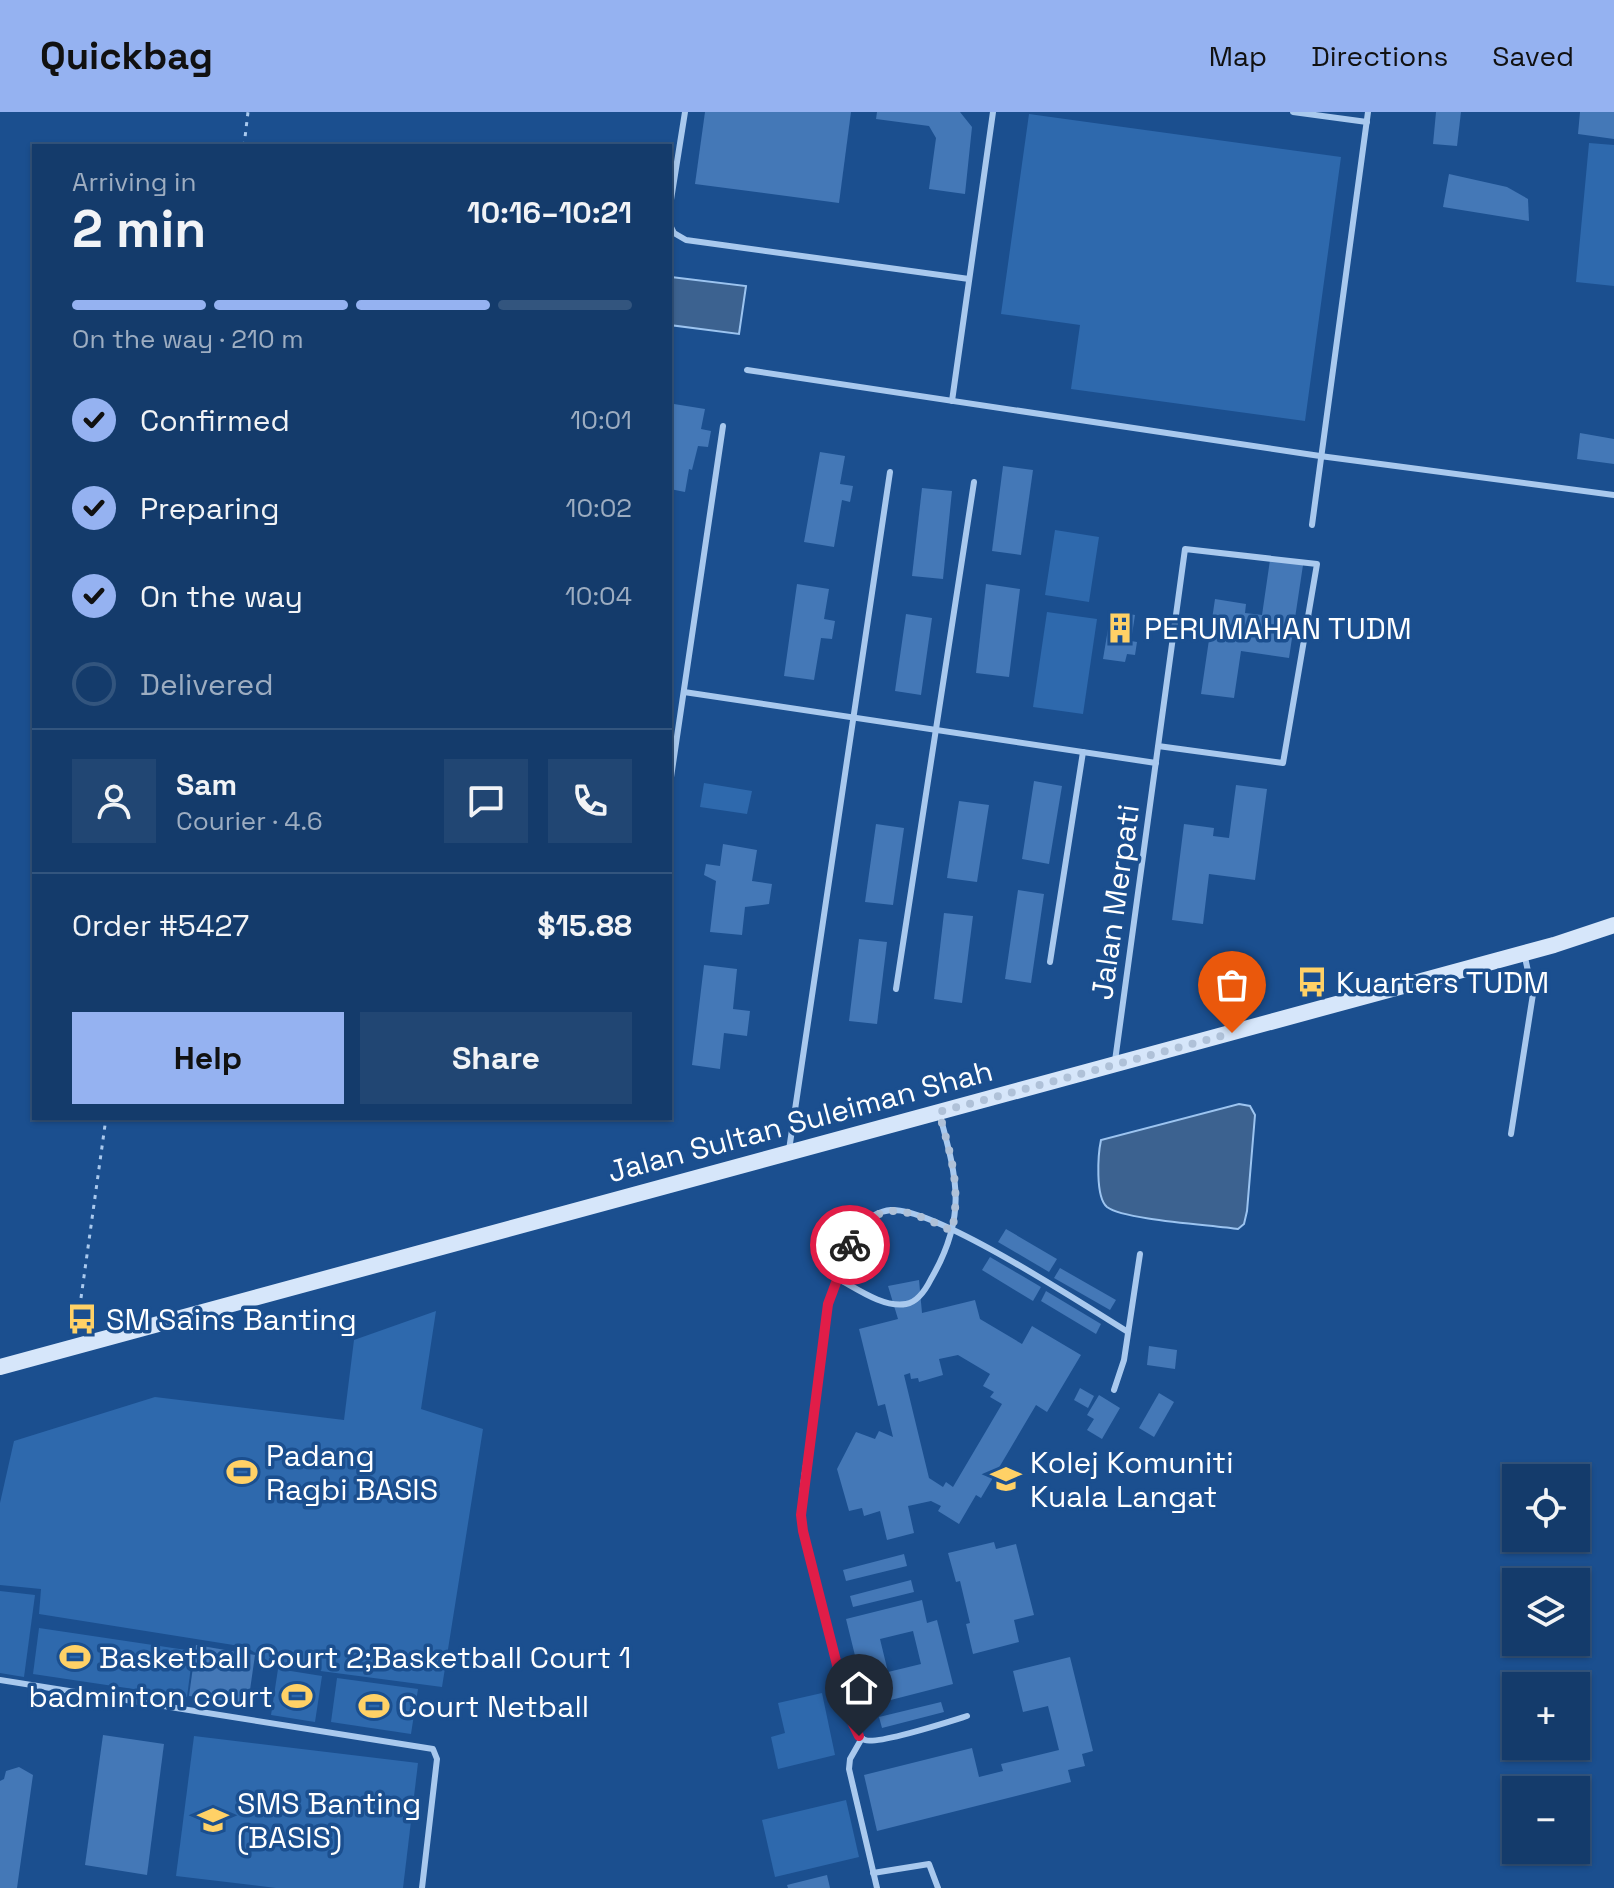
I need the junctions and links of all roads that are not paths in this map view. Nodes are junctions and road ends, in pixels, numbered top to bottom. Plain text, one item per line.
1 (685, 112) edge
2 (993, 112) edge
3 (1293, 112) edge
4 (1368, 112) edge
5 (1367, 122) junction
6 (672, 193) edge
7 (672, 229) edge
8 (969, 279) junction
9 (747, 370) dead end
10 (952, 401) junction
11 (723, 426) dead end
12 (1320, 456) junction
13 (890, 472) dead end
14 (974, 482) dead end
15 (1614, 495) edge
16 (1312, 525) dead end
17 (684, 692) junction
18 (853, 717) junction
19 (936, 730) junction
20 (1158, 746) junction
21 (1083, 752) junction
22 (1156, 763) junction
23 (672, 771) edge
24 (1614, 925) edge
25 (1524, 953) junction
26 (1050, 962) dead end
27 (896, 989) dead end
28 (1115, 1065) junction
29 (939, 1112) junction
30 (1511, 1134) dead end
31 (789, 1153) junction
32 (952, 1231) junction
33 (1140, 1254) dead end
34 (837, 1278) junction
35 (1128, 1332) junction
36 (0, 1367) edge
37 (1114, 1390) dead end
38 (0, 1680) edge
39 (967, 1716) dead end
40 (862, 1738) junction
41 (873, 1873) junction
42 (422, 1888) edge
43 (877, 1888) edge
44 (938, 1888) edge

1 - 6 lane
2 - 8 lane
3 - 5 lane
4 - 5 lane
5 - 12 lane
7 - 8 lane
8 - 10 lane
9 - 10 lane
10 - 12 lane
11 - 17 lane
12 - 15 lane
12 - 16 lane
13 - 18 lane
14 - 19 lane
17 - 18 lane
17 - 23 lane
18 - 19 lane
18 - 31 lane
19 - 21 lane
19 - 27 lane
20 - 20 lane, Jalan Merpati
20 - 22 lane, Jalan Merpati
21 - 22 lane
21 - 26 lane
22 - 28 lane, Jalan Merpati
24 - 25 street, Jalan Sultan Suleiman Shah
25 - 28 street, Jalan Sultan Suleiman Shah
25 - 30 lane
28 - 29 street, Jalan Sultan Suleiman Shah
29 - 31 street, Jalan Sultan Suleiman Shah
29 - 32 lane
31 - 36 street, Jalan Sultan Suleiman Shah
32 - 34 lane
32 - 34 lane
32 - 35 lane
33 - 35 lane
34 - 40 lane
35 - 37 lane
38 - 42 lane
39 - 40 lane
40 - 41 lane
41 - 43 lane
41 - 44 lane

